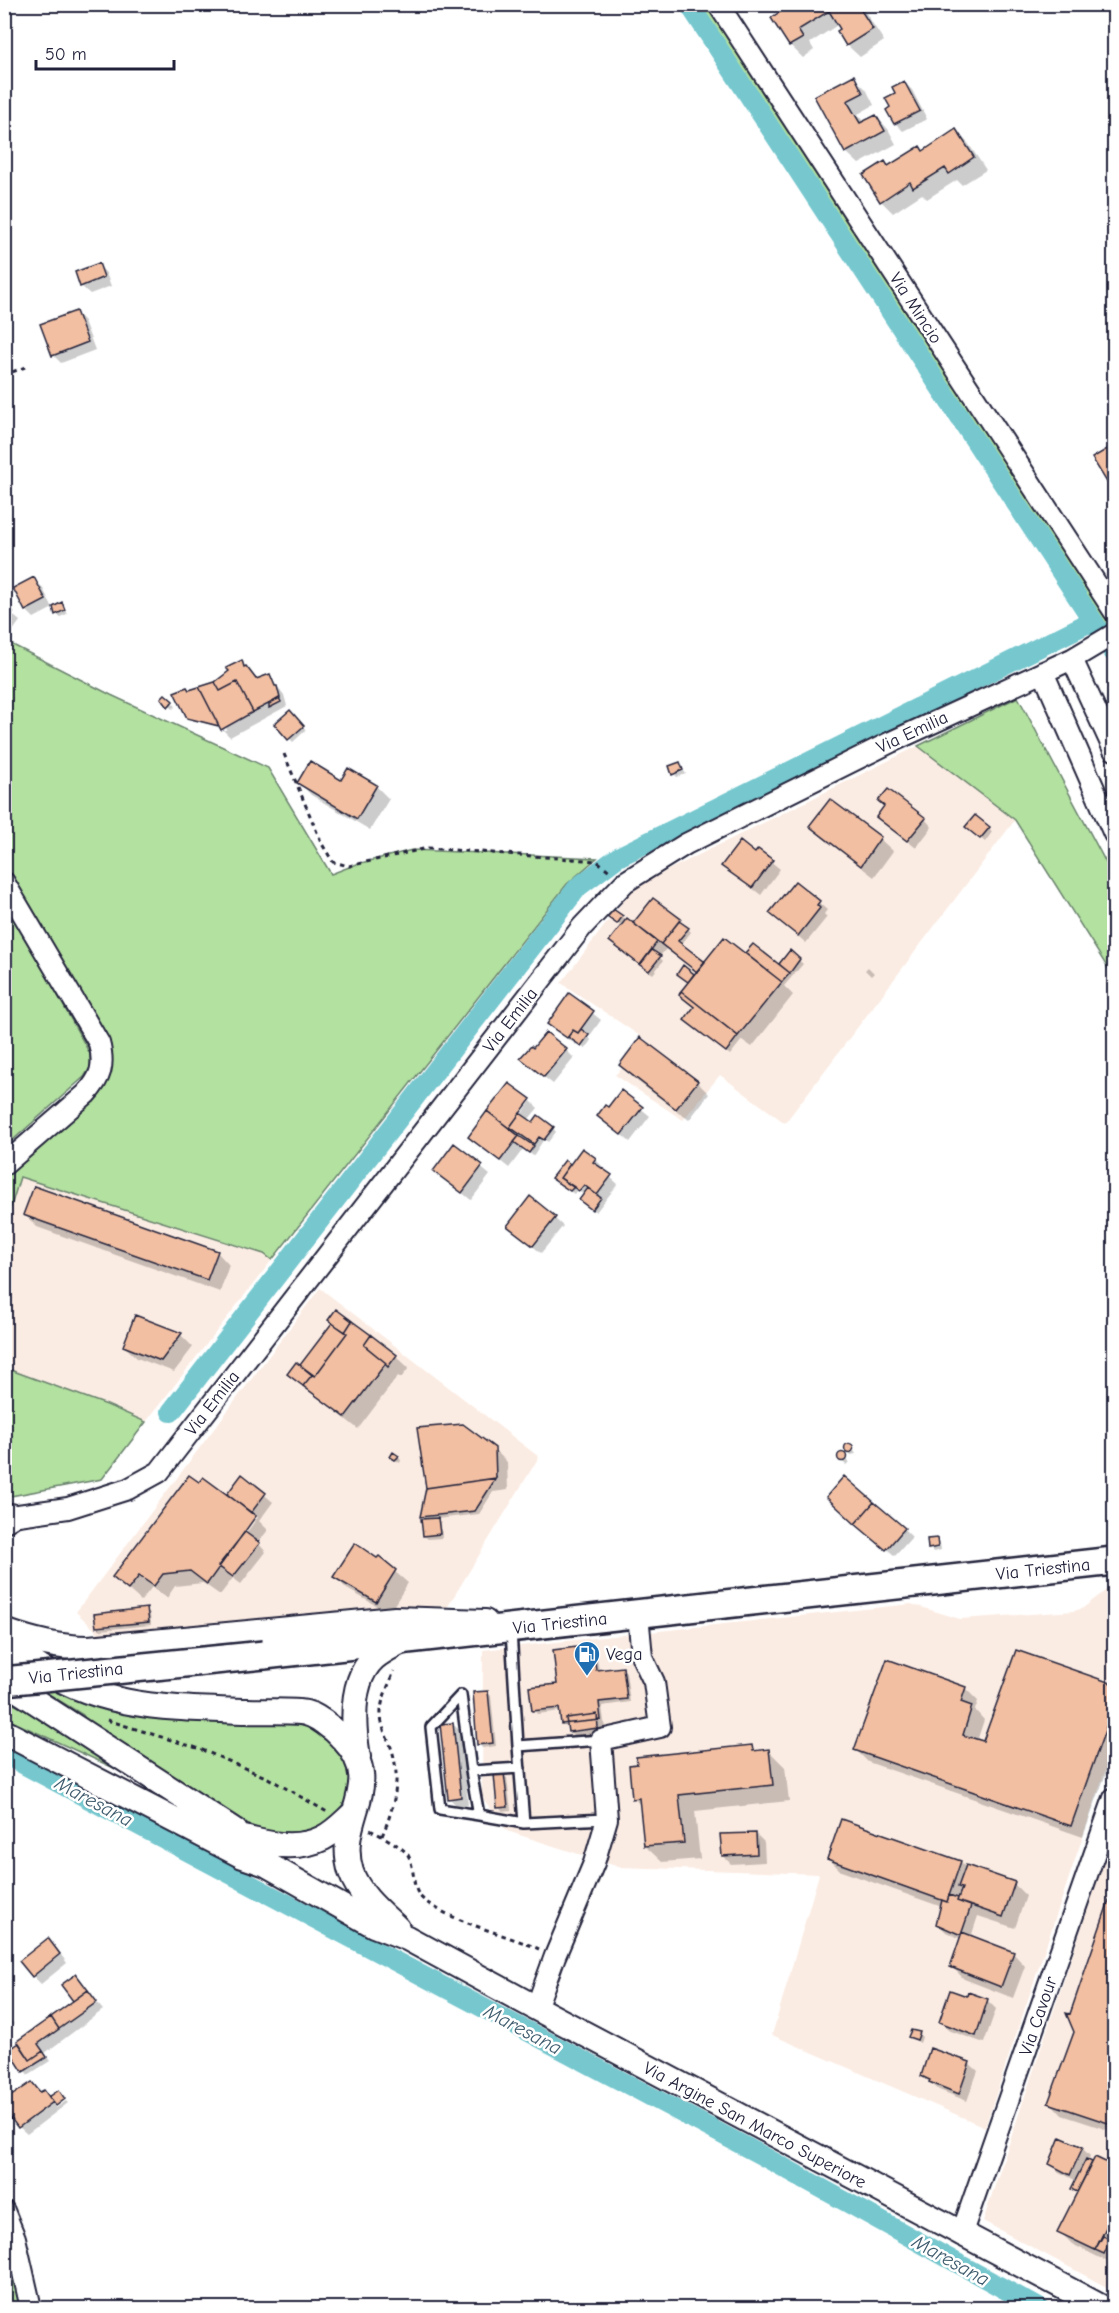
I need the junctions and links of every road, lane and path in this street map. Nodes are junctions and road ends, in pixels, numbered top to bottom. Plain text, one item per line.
1 (718, 4) edge
2 (28, 366) dead end
3 (4, 375) edge
4 (1114, 611) edge
5 (1107, 639) edge
6 (1072, 658) junction
7 (1043, 672) junction
8 (1114, 750) edge
9 (284, 754) dead end
10 (1114, 834) edge
11 (597, 861) dead end
12 (4, 882) edge
13 (4, 1165) edge
14 (7, 1517) edge
15 (1114, 1561) edge
16 (638, 1614) junction
17 (553, 1624) junction
18 (511, 1628) junction
19 (4, 1631) edge
20 (4, 1642) edge
21 (400, 1651) junction
22 (4, 1681) edge
23 (97, 1717) dead end
24 (4, 1730) edge
25 (601, 1740) junction
26 (518, 1746) junction
27 (358, 1759) junction
28 (520, 1768) junction
29 (471, 1771) junction
30 (1114, 1798) edge
31 (479, 1815) junction
32 (351, 1819) junction
33 (607, 1819) junction
34 (524, 1823) junction
35 (382, 1836) junction
36 (249, 1843) junction
37 (407, 1938) junction
38 (555, 1956) junction
39 (536, 2008) junction
40 (4, 2211) edge
41 (962, 2235) junction
42 (31, 2308) edge
43 (1103, 2308) edge

1 - 4 street, Via Mincio
2 - 3 path
5 - 6 street, Via Emilia
6 - 7 street, Via Emilia
6 - 8 street
7 - 10 street
7 - 14 street, Via Emilia
9 - 11 path
12 - 13 street
15 - 16 main road, Via Triestina
16 - 17 main road, Via Triestina
16 - 25 street
17 - 18 main road, Via Triestina
17 - 19 street
18 - 21 main road, Via Triestina
18 - 26 lane
20 - 27 street
21 - 22 main road, Via Triestina, bridge
21 - 27 street
21 - 35 path
22 - 36 street
23 - 32 path
24 - 36 street
24 - 36 street
25 - 26 lane
25 - 33 street
26 - 28 lane
27 - 32 street
28 - 29 lane
28 - 34 lane
29 - 31 lane
29 - 31 lane
30 - 41 street, Via Cavour
31 - 34 lane
32 - 35 path
32 - 36 street
32 - 37 street
33 - 34 lane
33 - 38 street
35 - 38 path
36 - 37 street
37 - 39 street, Via Argine San Marco Superiore
38 - 39 street
39 - 41 street, Via Argine San Marco Superiore
40 - 42 street
41 - 43 street, Via Argine San Marco Superiore

